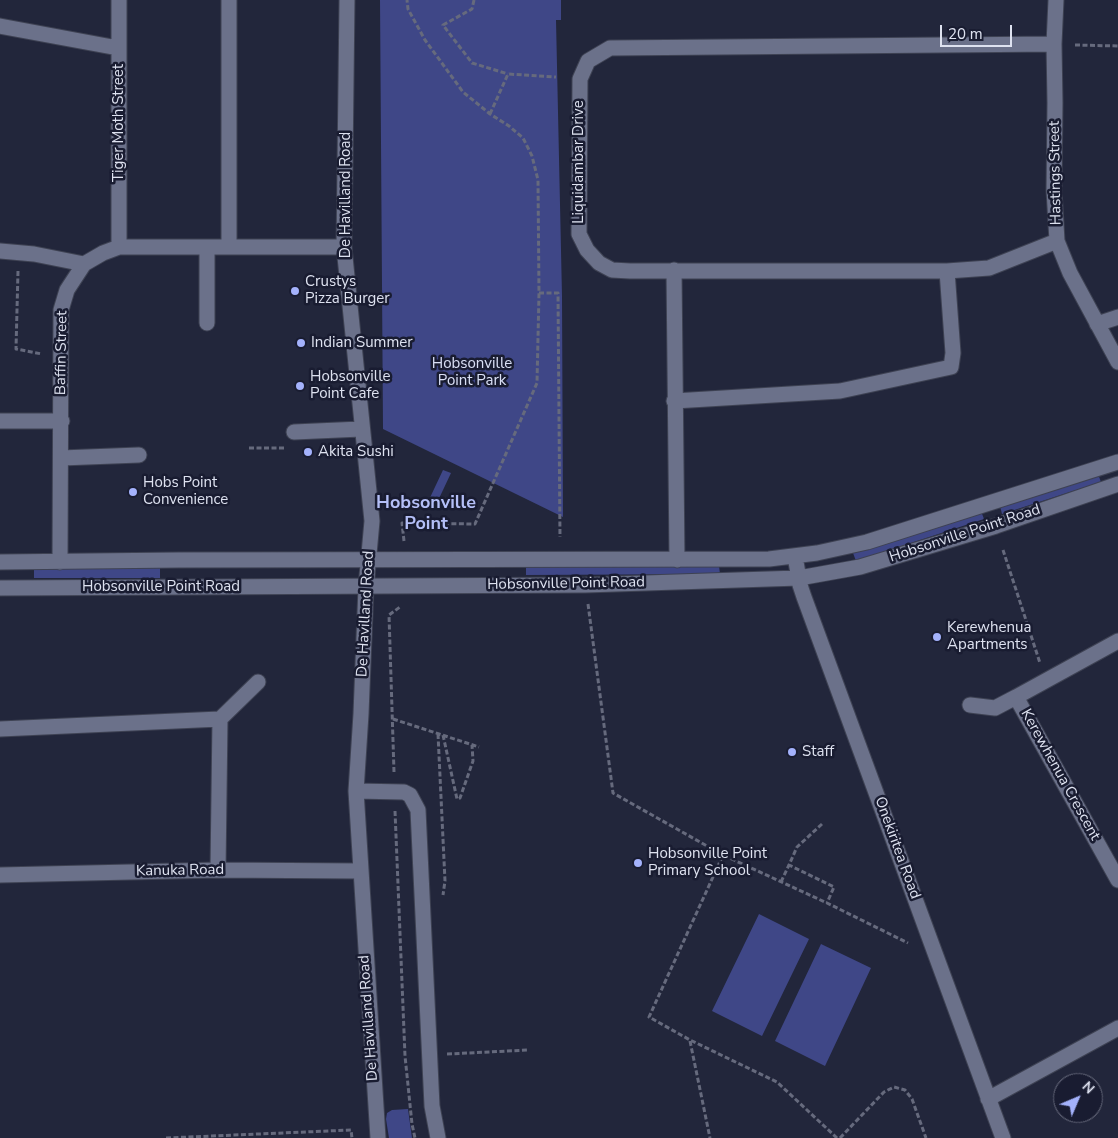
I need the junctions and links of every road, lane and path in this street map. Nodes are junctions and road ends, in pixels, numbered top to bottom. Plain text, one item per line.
1 (119, 0) edge
2 (228, 0) edge
3 (348, 0) edge
4 (407, 0) edge
5 (474, 0) edge
6 (1056, 0) edge
7 (0, 26) edge
8 (1054, 44) junction
9 (1075, 45) dead end
10 (1118, 46) edge
11 (118, 48) junction
12 (508, 74) junction
13 (556, 76) dead end
14 (490, 114) junction
15 (1057, 241) junction
16 (119, 247) junction
17 (229, 247) junction
18 (344, 247) junction
19 (207, 248) junction
20 (0, 251) edge
21 (19, 253) junction
22 (84, 264) junction
23 (674, 270) junction
24 (947, 271) junction
25 (539, 293) junction
26 (1118, 317) edge
27 (207, 323) dead end
28 (1097, 324) junction
29 (45, 354) dead end
30 (1118, 362) edge
31 (674, 401) junction
32 (0, 421) edge
33 (62, 422) junction
34 (361, 428) junction
35 (294, 432) joint
36 (249, 448) dead end
37 (139, 455) dead end
38 (61, 458) junction
39 (1118, 462) edge
40 (1118, 484) edge
41 (560, 536) dead end
42 (404, 541) dead end
43 (1003, 550) dead end
44 (795, 556) junction
45 (369, 560) junction
46 (677, 560) junction
47 (0, 562) edge
48 (60, 562) junction
49 (798, 578) junction
50 (366, 587) junction
51 (0, 588) edge
52 (588, 601) dead end
53 (1118, 640) edge
54 (1054, 676) junction
55 (258, 682) dead end
56 (1016, 697) junction
57 (970, 705) dead end
58 (220, 719) junction
59 (393, 719) dead end
60 (0, 729) edge
61 (443, 735) junction
62 (472, 744) junction
63 (479, 747) dead end
64 (356, 792) junction
65 (822, 824) dead end
66 (723, 855) junction
67 (789, 865) junction
68 (218, 870) junction
69 (360, 872) junction
70 (0, 875) edge
71 (1118, 880) edge
72 (781, 882) junction
73 (827, 902) junction
74 (908, 943) dead end
75 (1118, 1028) edge
76 (690, 1040) junction
77 (529, 1050) dead end
78 (456, 1053) dead end
79 (988, 1099) junction
80 (166, 1138) edge
81 (352, 1138) edge
82 (378, 1138) edge
83 (438, 1138) edge
84 (710, 1138) edge
85 (839, 1138) edge
86 (926, 1138) edge
87 (1003, 1138) edge

1 - 11 street, Tiger Moth Street
2 - 17 street
3 - 18 street, De Havilland Road
4 - 14 path
5 - 12 path
6 - 8 street, Hastings Street
7 - 11 street
8 - 15 street, Hastings Street
8 - 23 street, Liquidambar Drive
9 - 10 path
11 - 16 street, Tiger Moth Street
12 - 13 path
12 - 14 path
14 - 25 path
15 - 24 street, Liquidambar Drive
15 - 28 street, Hastings Street
16 - 19 street, Baffin Street
16 - 22 street, Baffin Street
17 - 18 street, Baffin Street
17 - 19 street, Baffin Street
18 - 34 street, De Havilland Road
19 - 27 street
20 - 21 street
21 - 22 street
21 - 29 path
22 - 33 street, Baffin Street
23 - 24 street, Liquidambar Drive
23 - 31 street
24 - 31 street
25 - 41 path
25 - 42 path
26 - 28 street
28 - 30 street, Hastings Street
31 - 46 street
32 - 33 street
33 - 38 street, Baffin Street
34 - 35 street
34 - 45 street, De Havilland Road
35 - 36 path
37 - 38 street
38 - 48 street, Baffin Street
39 - 44 street, Hobsonville Point Road
40 - 49 street, Hobsonville Point Road
43 - 54 path
44 - 46 street, Hobsonville Point Road
44 - 49 street, Onekiritea Road
45 - 46 street, Hobsonville Point Road
45 - 48 street, Hobsonville Point Road
45 - 50 street, De Havilland Road
47 - 48 street, Hobsonville Point Road
49 - 50 street, Hobsonville Point Road
49 - 79 street, Onekiritea Road
50 - 51 street, Hobsonville Point Road
50 - 64 street, De Havilland Road
52 - 66 path
53 - 54 street, Kerewhenua Crescent
54 - 56 street, Kerewhenua Crescent
55 - 58 street
56 - 57 street, Kerewhenua Crescent
56 - 71 street, Kerewhenua Crescent
58 - 60 street
58 - 68 street
59 - 61 path
61 - 62 path
61 - 62 path
62 - 63 path
64 - 69 street, De Havilland Road
64 - 83 street
65 - 67 path
66 - 72 path
66 - 76 path
67 - 72 path
67 - 73 path
68 - 69 street, Kanuka Road
68 - 70 street, Kanuka Road
69 - 82 street, De Havilland Road
72 - 73 path
73 - 74 path
75 - 79 street
76 - 84 path
76 - 85 path
77 - 78 path
79 - 87 street, Onekiritea Road
80 - 81 path
85 - 86 path

